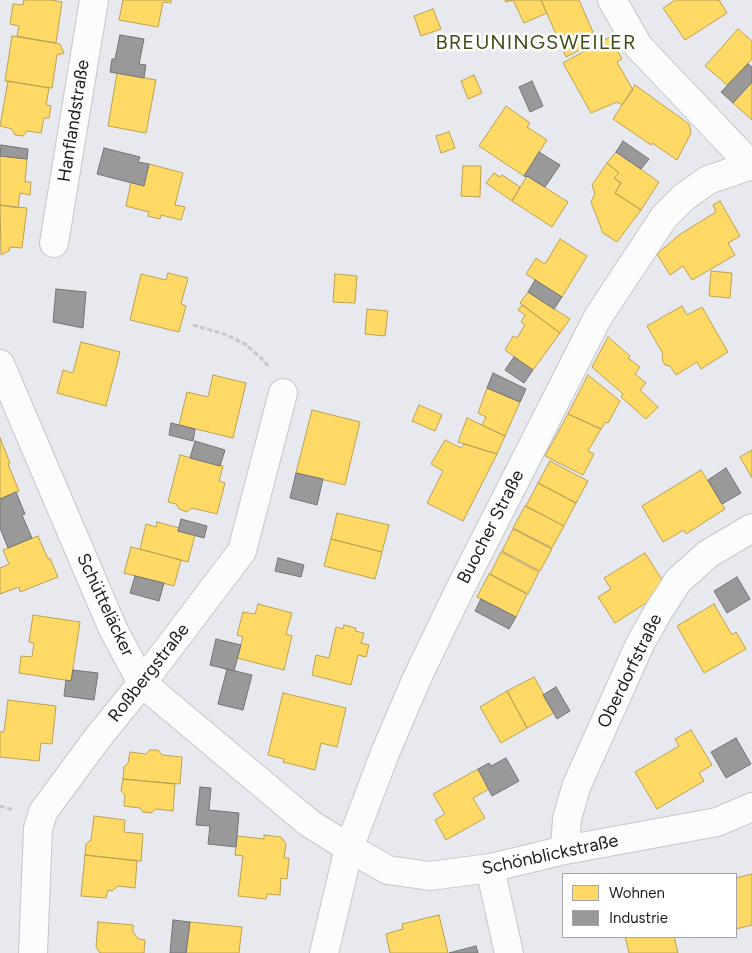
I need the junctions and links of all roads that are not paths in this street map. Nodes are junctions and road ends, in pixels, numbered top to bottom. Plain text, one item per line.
1 (94, 0) edge
2 (612, 0) edge
3 (752, 165) edge
4 (54, 243) dead end
5 (0, 364) edge
6 (283, 393) road end
7 (752, 528) edge
8 (142, 683) junction
9 (752, 807) edge
10 (349, 848) junction
11 (565, 850) junction
12 (490, 868) junction
13 (33, 953) edge
14 (324, 953) edge
15 (510, 953) edge

1 - 4 street, Hanflandstraße
2 - 3 street
3 - 10 street, Buocher Straße
5 - 8 street, Schütteläcker
6 - 8 street, Roßbergstraße
7 - 11 street, Oberdorfstraße
8 - 10 street, Schütteläcker
8 - 13 street, Roßbergstraße
9 - 11 street, Schönblickstraße
10 - 12 street, Schönblickstraße
10 - 14 street, Buocher Straße
11 - 12 street, Schönblickstraße
12 - 15 street

